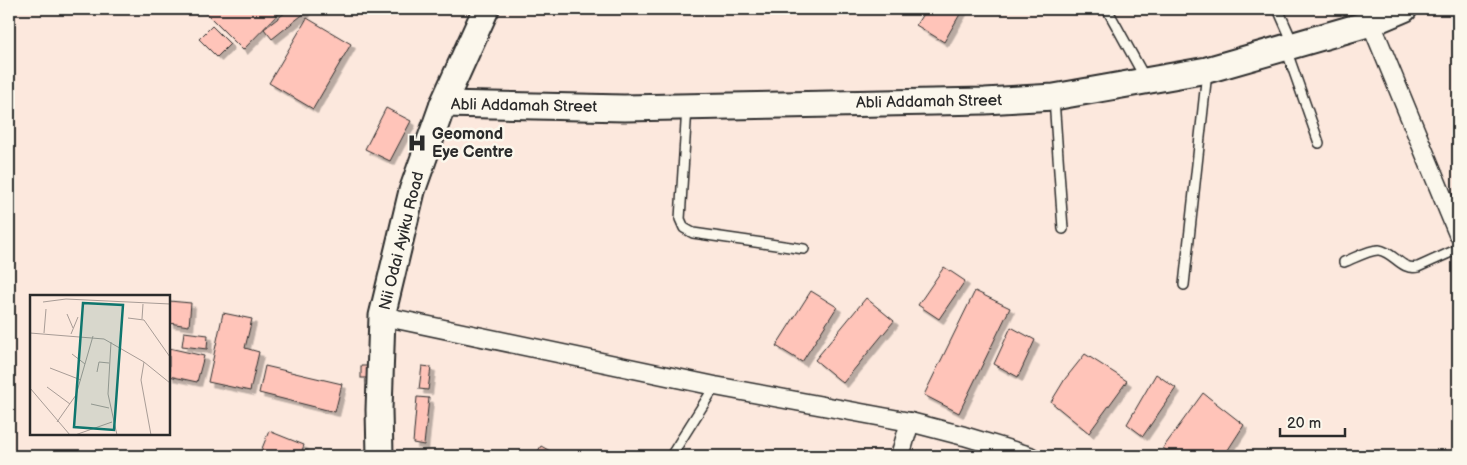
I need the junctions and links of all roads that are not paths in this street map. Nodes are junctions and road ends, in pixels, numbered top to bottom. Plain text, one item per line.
1 (486, 9) edge
2 (1107, 9) edge
3 (1278, 9) edge
4 (1404, 9) edge
5 (1371, 23) junction
6 (1290, 46) junction
7 (1207, 70) junction
8 (1146, 81) junction
9 (1054, 97) junction
10 (443, 104) junction
11 (687, 107) junction
12 (1319, 143) dead end
13 (1063, 229) dead end
14 (1458, 234) edge
15 (804, 249) dead end
16 (1458, 249) edge
17 (1344, 262) dead end
18 (1184, 286) dead end
19 (382, 316) junction
20 (715, 386) junction
21 (910, 422) junction
22 (380, 456) edge
23 (671, 456) edge
24 (900, 456) edge
25 (1030, 456) edge

1 - 10 street, Nii Odai Ayiku Road
2 - 8 lane
3 - 6 lane
4 - 5 street, Abli Addamah Street
5 - 6 street, Abli Addamah Street
5 - 14 street
6 - 7 street, Abli Addamah Street
6 - 12 lane
7 - 8 street, Abli Addamah Street
7 - 18 lane
8 - 9 street, Abli Addamah Street
9 - 11 street, Abli Addamah Street
9 - 13 lane
10 - 11 street, Abli Addamah Street
10 - 19 street, Nii Odai Ayiku Road
11 - 15 lane
16 - 17 lane
19 - 20 street
19 - 22 street, Nii Odai Ayiku Road
20 - 21 street
20 - 23 lane
21 - 24 street
21 - 25 street

